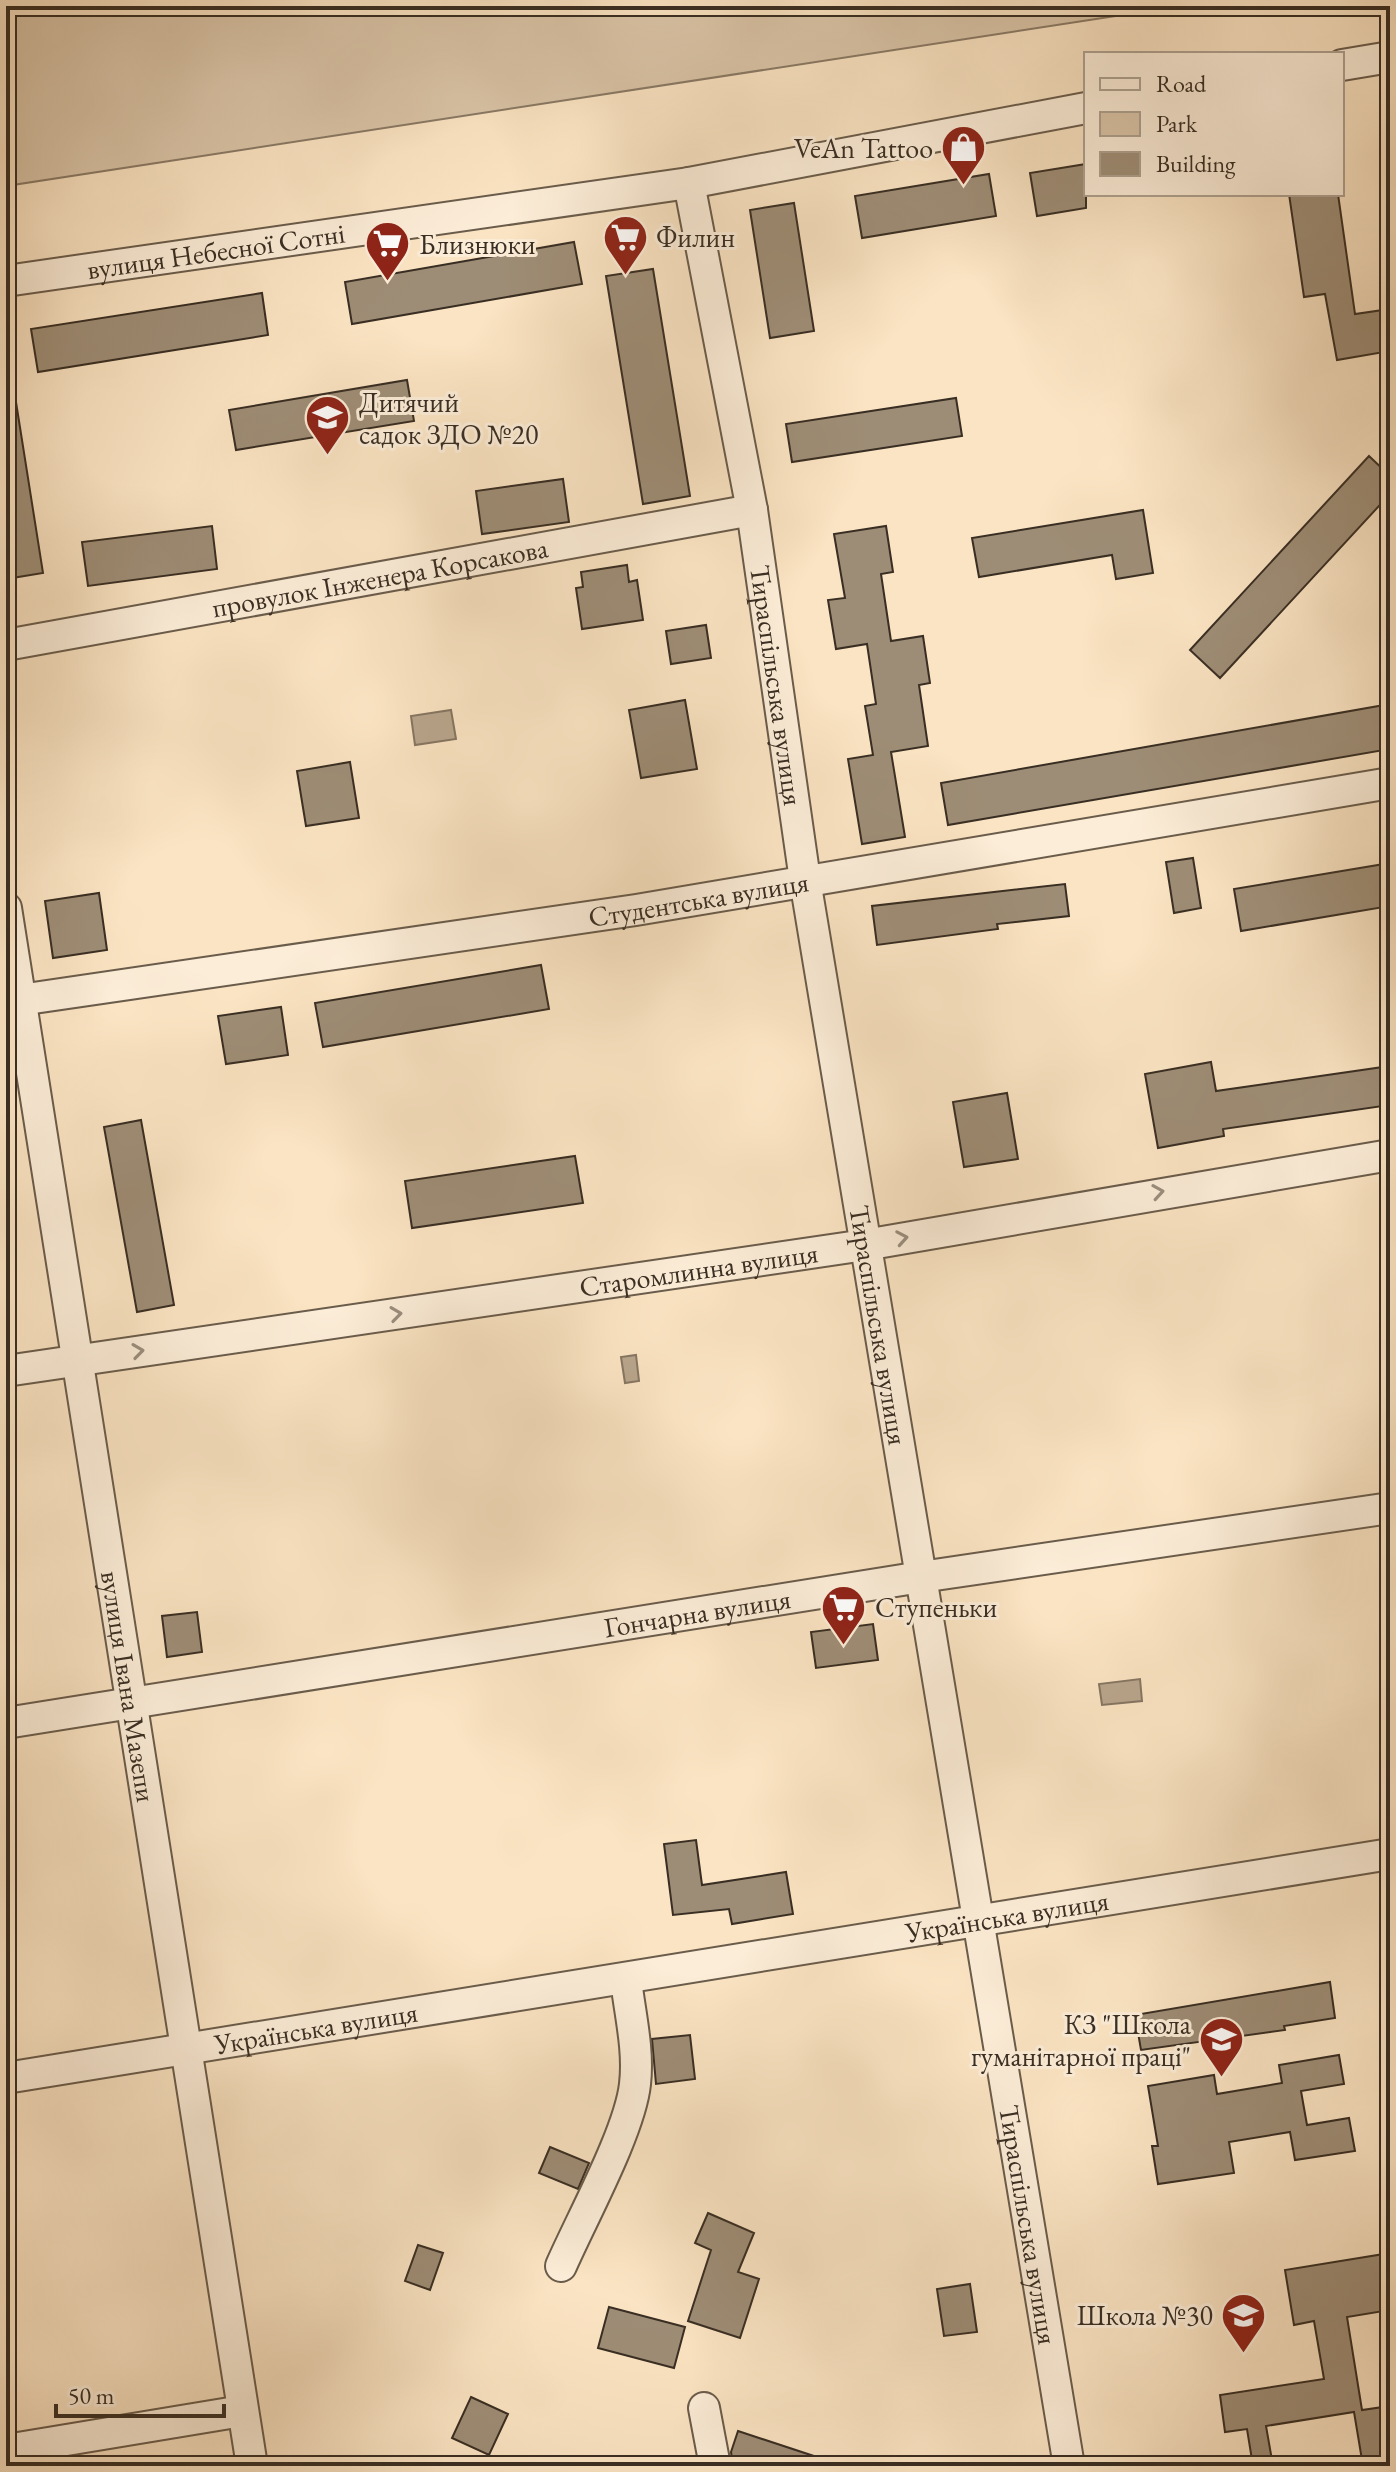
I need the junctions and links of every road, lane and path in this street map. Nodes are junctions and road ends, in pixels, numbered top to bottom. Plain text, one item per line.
1 (1390, 57) edge
2 (1344, 65) edge
3 (1084, 108) edge
4 (689, 183) junction
5 (6, 281) edge
6 (752, 510) junction
7 (6, 645) edge
8 (1390, 783) edge
9 (805, 880) junction
10 (6, 908) edge
11 (14, 1000) edge
12 (1390, 1155) edge
13 (865, 1245) junction
14 (78, 1360) junction
15 (6, 1371) edge
16 (1390, 1508) edge
17 (921, 1577) junction
18 (132, 1702) junction
19 (6, 1723) edge
20 (1390, 1854) edge
21 (977, 1922) junction
22 (626, 1980) junction
23 (184, 2051) junction
24 (6, 2078) edge
25 (561, 2266) dead end
26 (704, 2408) dead end
27 (242, 2411) junction
28 (6, 2450) edge
29 (252, 2466) edge
30 (715, 2466) edge
31 (1069, 2466) edge

1 - 2 street
3 - 4 street, вулиця Небесної Сотні
4 - 5 street, вулиця Небесної Сотні
4 - 6 street, Тираспільська вулиця
6 - 7 street, провулок Інженера Корсакова
6 - 9 street, Тираспільська вулиця
8 - 9 street, Студентська вулиця
9 - 11 street, Студентська вулиця
9 - 13 street, Тираспільська вулиця
10 - 11 street, вулиця Івана Мазепи
11 - 14 street, вулиця Івана Мазепи
13 -> 12 street, Старомлинна вулиця
14 -> 13 street, Старомлинна вулиця
13 - 17 street, Тираспільська вулиця
14 - 15 street, Старомлинна вулиця
14 - 18 street, вулиця Івана Мазепи
16 - 17 street, Гончарна вулиця
17 - 18 street, Гончарна вулиця
17 - 21 street, Тираспільська вулиця
18 - 19 street, Гончарна вулиця
18 - 23 street, вулиця Івана Мазепи
20 - 21 street, Українська вулиця
21 - 22 street, Українська вулиця
21 - 31 street, Тираспільська вулиця
22 - 23 street, Українська вулиця
22 - 25 street
23 - 24 street, Українська вулиця
23 - 27 street, вулиця Івана Мазепи
26 - 30 street
27 - 28 street
27 - 29 street, вулиця Івана Мазепи

